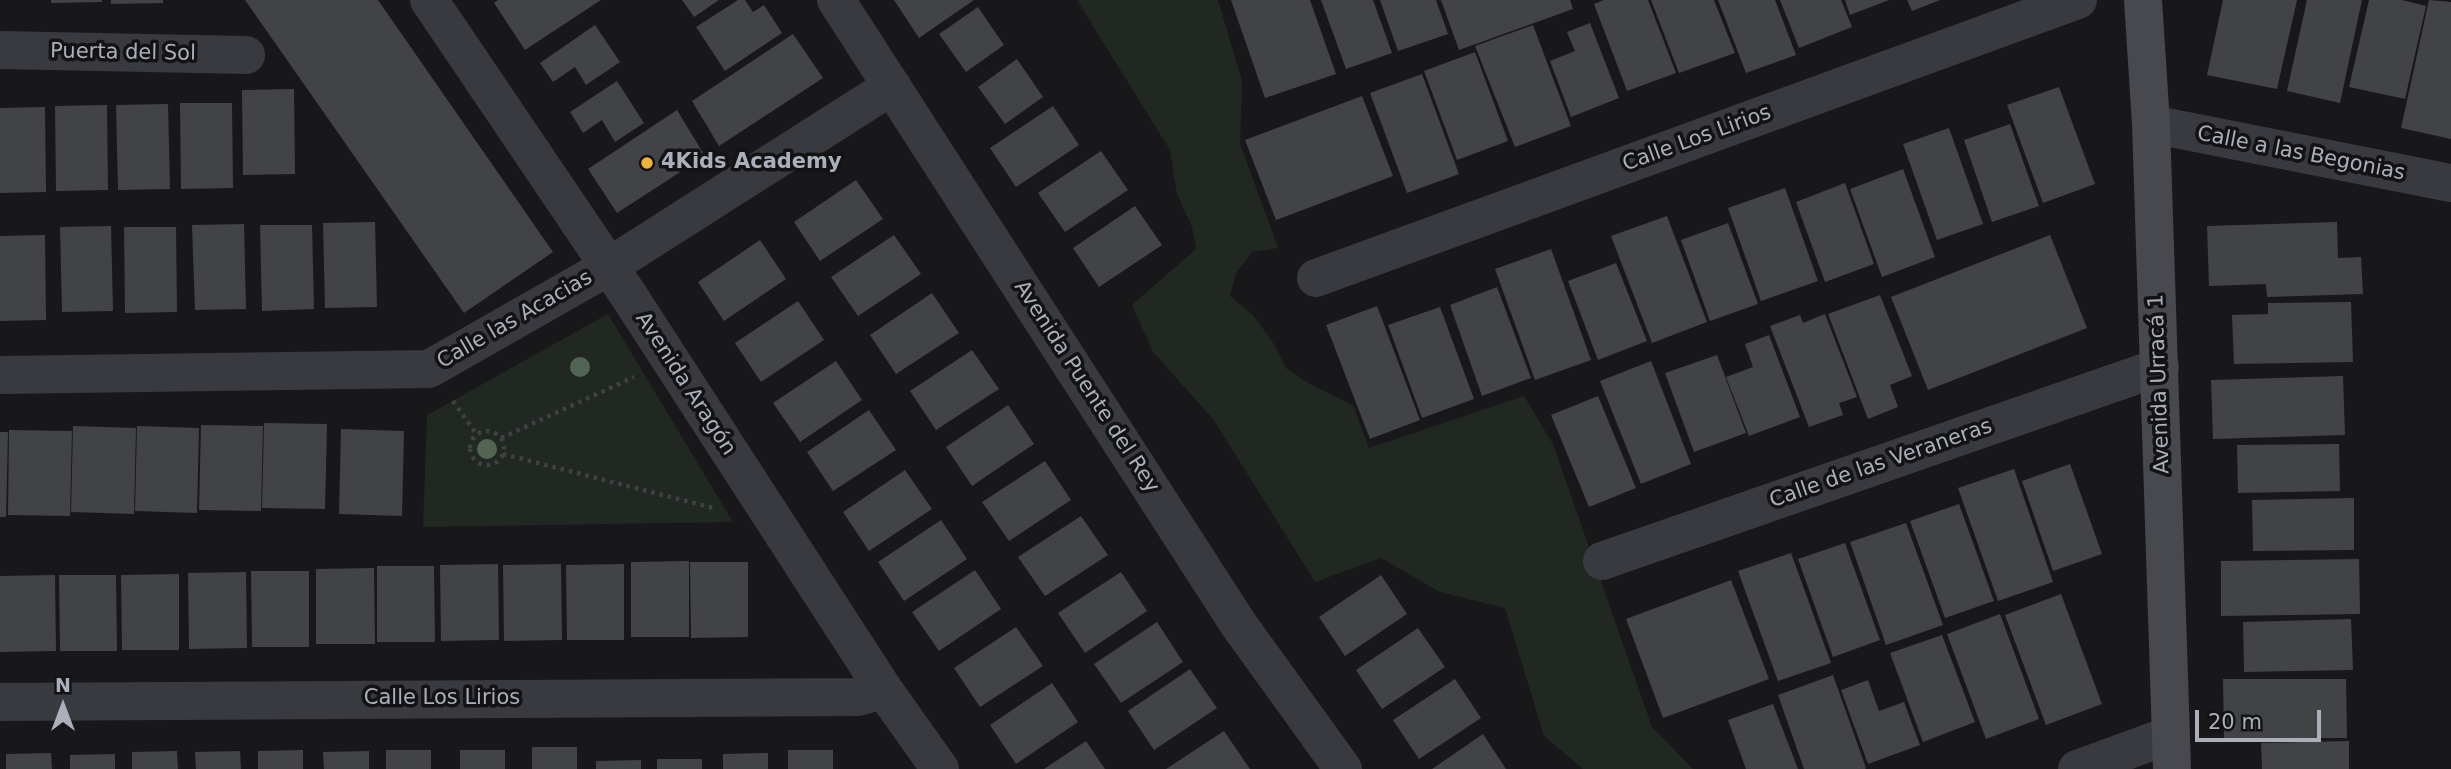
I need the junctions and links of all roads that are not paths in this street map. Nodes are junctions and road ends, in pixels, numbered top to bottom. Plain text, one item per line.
1 (429, 0) edge
2 (836, 0) edge
3 (2078, 0) edge
4 (2143, 0) edge
5 (0, 50) edge
6 (246, 55) dead end
7 (892, 86) junction
8 (2151, 124) junction
9 (2451, 184) edge
10 (608, 267) junction
11 (1316, 278) dead end
12 (2160, 367) junction
13 (0, 375) edge
14 (1602, 561) dead end
15 (884, 690) junction
16 (0, 702) edge
17 (2171, 752) edge
18 (940, 769) edge
19 (1343, 769) edge
20 (2077, 769) edge

1 - 10 street, Avenida Aragón
2 - 7 street, Avenida Puente del Rey
3 - 11 street, Calle Los Lirios
4 - 8 street, Avenida Urracá 1
5 - 6 street, Puerta del Sol
7 - 10 street, Calle las Acacias
7 - 19 street, Avenida Puente del Rey
8 - 9 street, Calle a las Begonias
8 - 12 street, Avenida Urracá 1
10 - 13 street, Calle las Acacias
10 - 15 street, Avenida Aragón
12 - 14 street, Calle de las Veraneras
12 - 17 street, Avenida Urracá 1
15 - 16 street, Calle Los Lirios
15 - 18 street, Avenida Aragón
17 - 20 street

